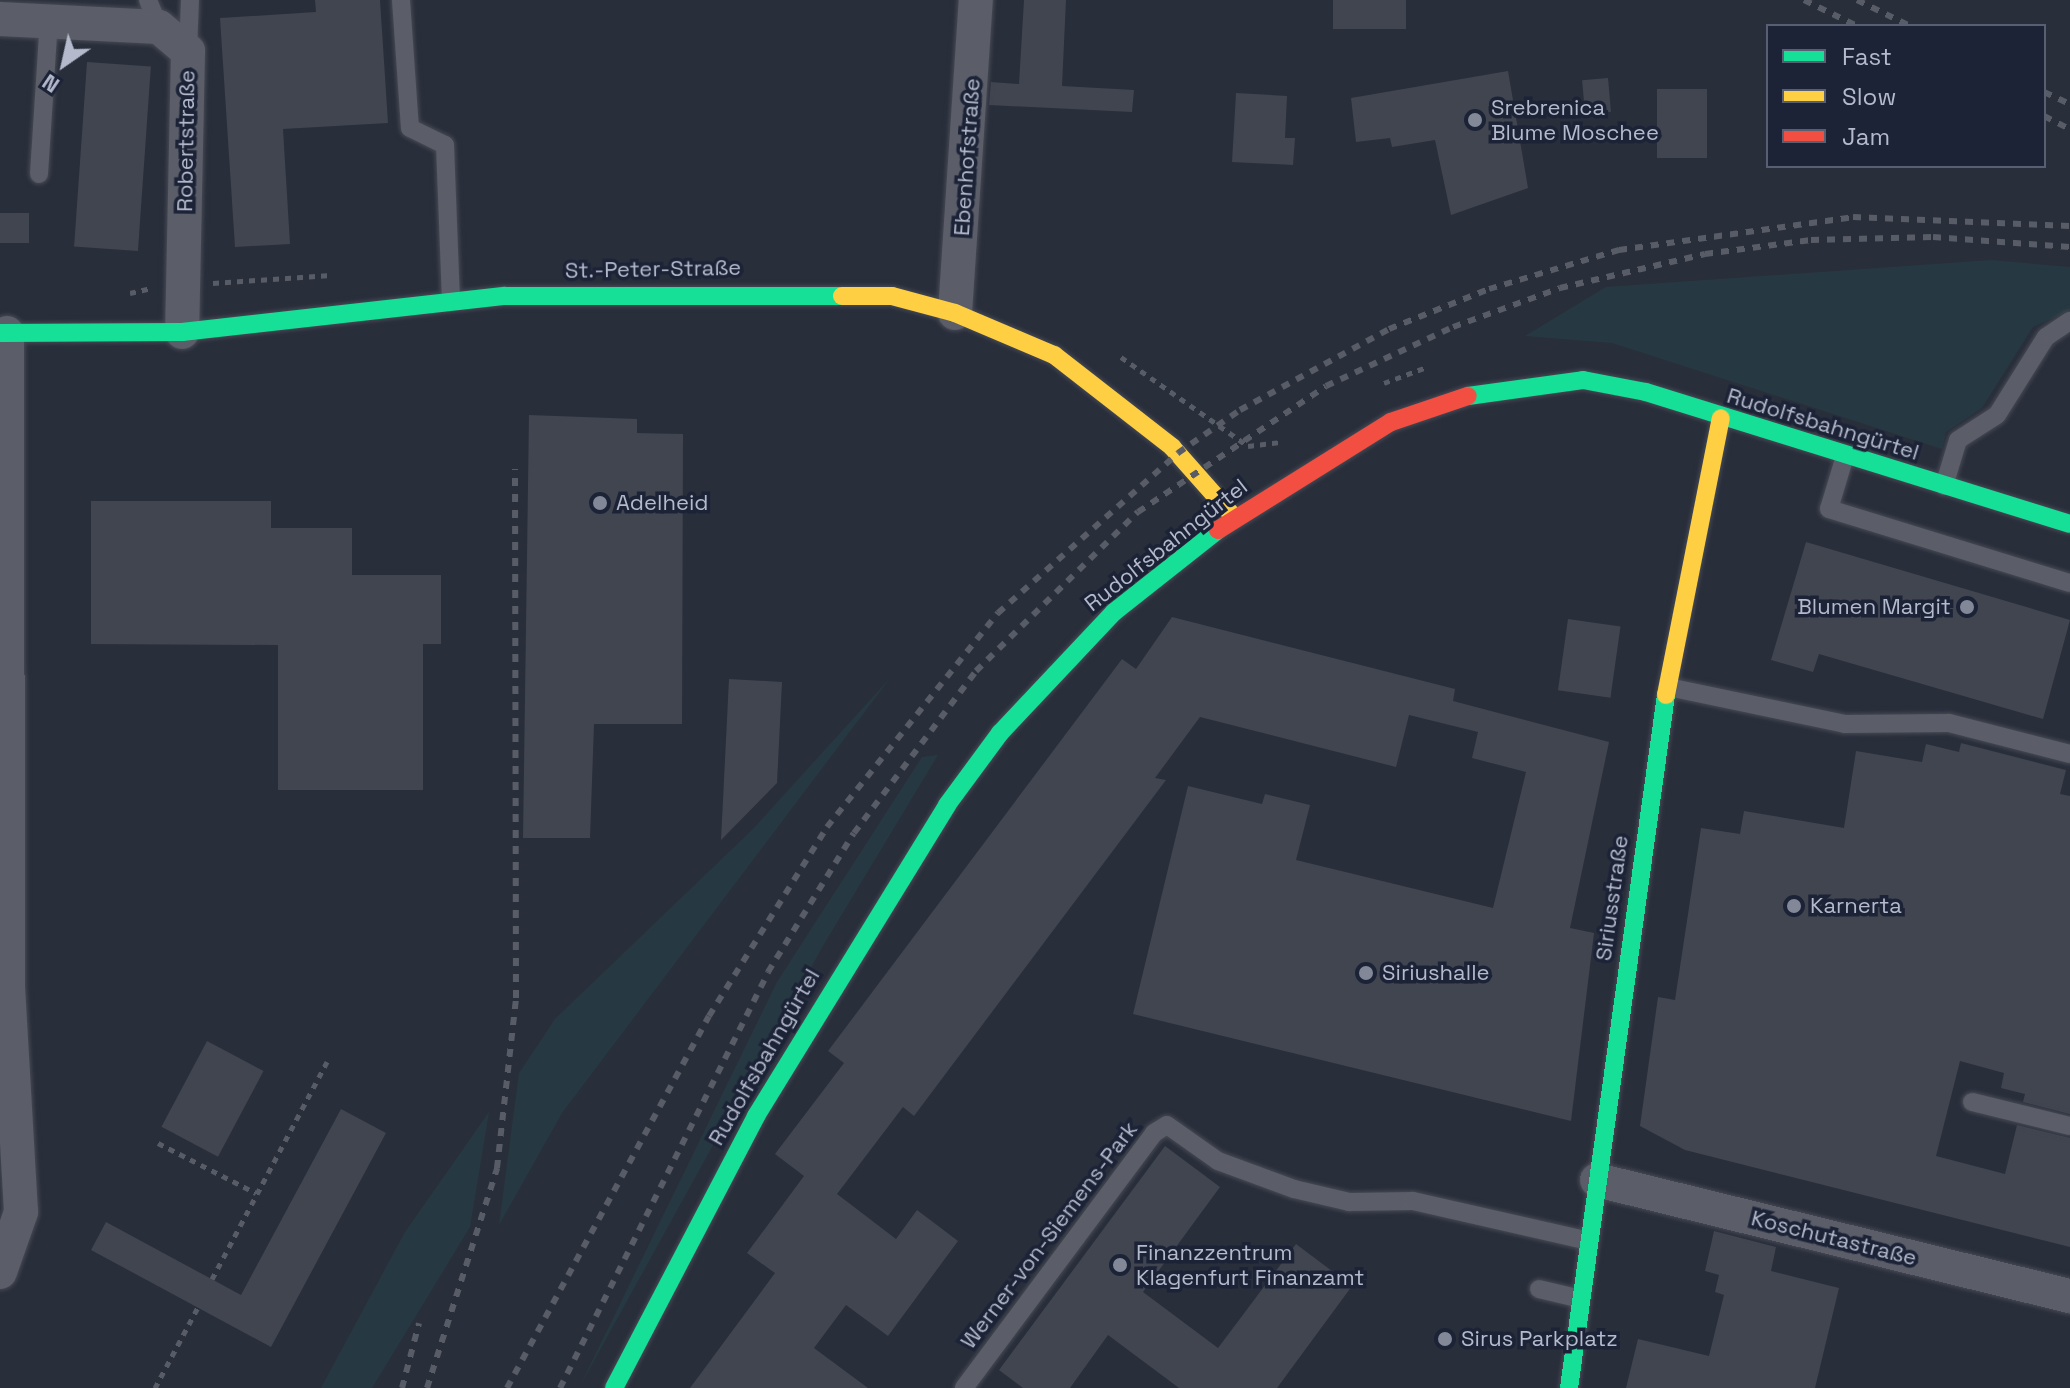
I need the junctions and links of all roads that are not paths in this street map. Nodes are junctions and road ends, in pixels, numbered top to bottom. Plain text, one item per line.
1 (190, 0) edge
2 (401, 0) edge
3 (976, 0) edge
4 (153, 13) edge
5 (0, 19) edge
6 (49, 21) junction
7 (188, 51) junction
8 (39, 174) dead end
9 (451, 301) junction
10 (955, 313) junction
11 (2070, 321) edge
12 (182, 332) junction
13 (3, 333) edge
14 (1721, 418) junction
15 (1845, 456) junction
16 (1944, 486) junction
17 (1234, 517) junction
18 (2070, 524) edge
19 (2070, 583) edge
20 (1673, 688) junction
21 (2070, 754) edge
22 (1972, 1102) dead end
23 (2070, 1126) edge
24 (1597, 1180) junction
25 (1589, 1241) junction
26 (0, 1272) edge
27 (1539, 1289) dead end
28 (2070, 1296) edge
29 (1581, 1299) junction
30 (614, 1388) edge
31 (964, 1388) edge
32 (1569, 1388) edge

1 - 7 lane
2 - 9 lane
3 - 10 street, Ebenhofstraße
4 - 6 street, Robertstraße
4 - 7 street, Robertstraße
5 - 6 street, Robertstraße
6 - 8 lane
7 - 12 street, Robertstraße
9 - 10 street, St.-Peter-Straße
9 - 12 street, St.-Peter-Straße
10 - 17 street, St.-Peter-Straße
11 - 16 lane
12 - 13 street, St.-Peter-Straße
13 - 26 street
14 - 15 street, Rudolfsbahngürtel
14 - 17 street, Rudolfsbahngürtel
14 - 20 street, Siriusstraße
15 - 16 street, Rudolfsbahngürtel
15 - 19 lane
16 - 18 street, Rudolfsbahngürtel
17 - 30 street, Rudolfsbahngürtel
20 - 21 lane
20 - 24 street, Siriusstraße
22 - 23 lane
24 - 25 street, Siriusstraße
24 - 28 street, Koschutastraße
25 - 29 street, Siriusstraße
25 - 31 lane, Werner-von-Siemens-Park
27 - 29 lane
29 - 32 street, Siriusstraße

